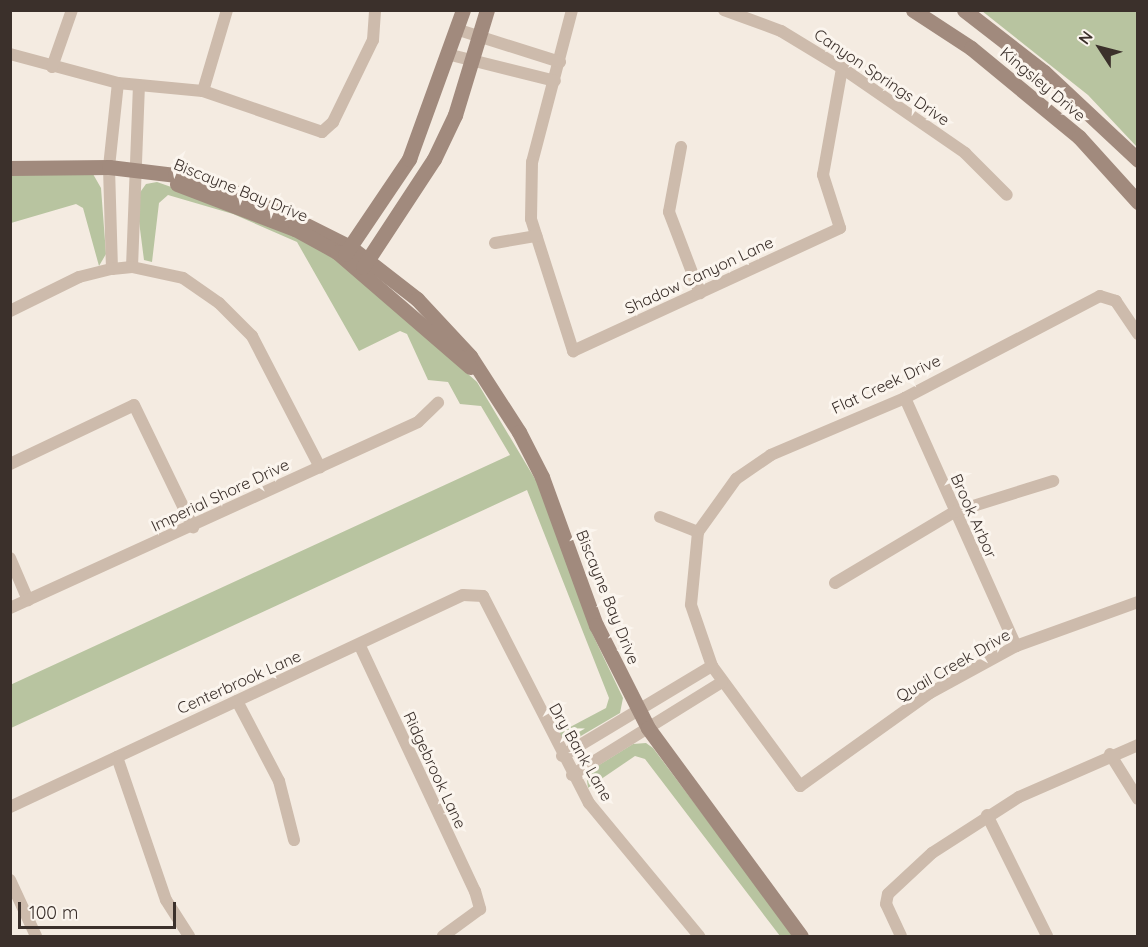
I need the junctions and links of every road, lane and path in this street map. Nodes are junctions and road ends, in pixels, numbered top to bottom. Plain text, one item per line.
1 (72, 10) edge
2 (227, 10) edge
3 (375, 10) edge
4 (463, 10) edge
5 (487, 10) edge
6 (572, 10) edge
7 (724, 10) edge
8 (913, 10) edge
9 (964, 10) edge
10 (459, 30) junction
11 (481, 36) junction
12 (10, 54) edge
13 (451, 55) junction
14 (474, 60) junction
15 (560, 62) junction
16 (52, 67) junction
17 (842, 68) junction
18 (555, 81) junction
19 (118, 83) junction
20 (139, 85) junction
21 (203, 91) junction
22 (681, 147) dead end
23 (1137, 160) edge
24 (109, 167) junction
25 (10, 168) edge
26 (132, 170) junction
27 (1007, 195) dead end
28 (1135, 195) edge
29 (536, 236) junction
30 (495, 243) dead end
31 (346, 252) junction
32 (365, 265) junction
33 (132, 267) junction
34 (112, 269) junction
35 (700, 293) junction
36 (10, 311) edge
37 (1137, 334) edge
38 (905, 398) junction
39 (438, 403) dead end
40 (10, 464) edge
41 (320, 467) junction
42 (1053, 481) dead end
43 (954, 512) junction
44 (660, 517) dead end
45 (193, 526) junction
46 (698, 532) junction
47 (10, 558) edge
48 (835, 583) dead end
49 (483, 596) joint
50 (28, 600) junction
51 (1137, 602) edge
52 (10, 608) edge
53 (360, 646) junction
54 (1016, 646) junction
55 (712, 666) junction
56 (722, 682) junction
57 (237, 701) junction
58 (638, 710) junction
59 (648, 728) junction
60 (1137, 745) edge
61 (1110, 754) junction
62 (117, 756) junction
63 (562, 756) junction
64 (572, 775) junction
65 (1137, 799) edge
66 (10, 807) edge
67 (987, 815) junction
68 (294, 840) dead end
69 (10, 880) edge
70 (36, 936) edge
71 (189, 936) edge
72 (443, 936) edge
73 (699, 936) edge
74 (801, 936) edge
75 (901, 936) edge
76 (1047, 936) edge

1 - 16 street
2 - 21 street
3 - 21 street
4 - 10 street
5 - 11 street
6 - 15 street
7 - 17 street, Canyon Springs Drive
8 - 28 street, Kingsley Drive
9 - 23 street, Kingsley Drive
10 - 11 street
10 - 13 street
11 - 14 street
11 - 15 street
12 - 16 street
13 - 14 street
13 - 31 street
14 - 18 street
14 - 32 street
15 - 18 street
16 - 19 street
17 - 27 street, Canyon Springs Drive
17 - 35 street, Shadow Canyon Lane
18 - 29 street
19 - 20 street
19 - 24 street
20 - 21 street
20 - 26 street
22 - 35 street
24 - 25 street, Biscayne Bay Drive
24 - 26 street, Biscayne Bay Drive
24 - 34 street
26 - 31 street, Biscayne Bay Drive
26 - 33 street
29 - 30 street
29 - 35 street, Shadow Canyon Lane
31 - 32 street, Biscayne Bay Drive
32 - 58 street, Biscayne Bay Drive
33 - 34 street
33 - 41 street
34 - 36 street
37 - 38 street, Flat Creek Drive
38 - 43 street, Brook Arbor
38 - 46 street, Flat Creek Drive
39 - 41 street, Imperial Shore Drive
40 - 45 street
41 - 45 street, Imperial Shore Drive
42 - 43 street
43 - 48 street
43 - 54 street, Brook Arbor
44 - 46 street
45 - 50 street, Imperial Shore Drive
46 - 55 street
47 - 50 street
49 - 53 street, Centerbrook Lane
49 - 63 street, Dry Bank Lane
50 - 52 street, Imperial Shore Drive
51 - 54 street, Quail Creek Drive
53 - 57 street, Centerbrook Lane
53 - 72 street, Ridgebrook Lane
54 - 56 street, Quail Creek Drive
55 - 56 street
55 - 58 street
56 - 59 street
57 - 62 street, Centerbrook Lane
57 - 68 street
58 - 59 street, Biscayne Bay Drive
58 - 63 street
59 - 64 street
59 - 74 street, Biscayne Bay Drive
60 - 61 street
61 - 65 street
61 - 67 street
62 - 66 street, Centerbrook Lane
62 - 71 street
63 - 64 street, Dry Bank Lane
64 - 73 street, Dry Bank Lane
67 - 75 street
67 - 76 street
69 - 70 street

